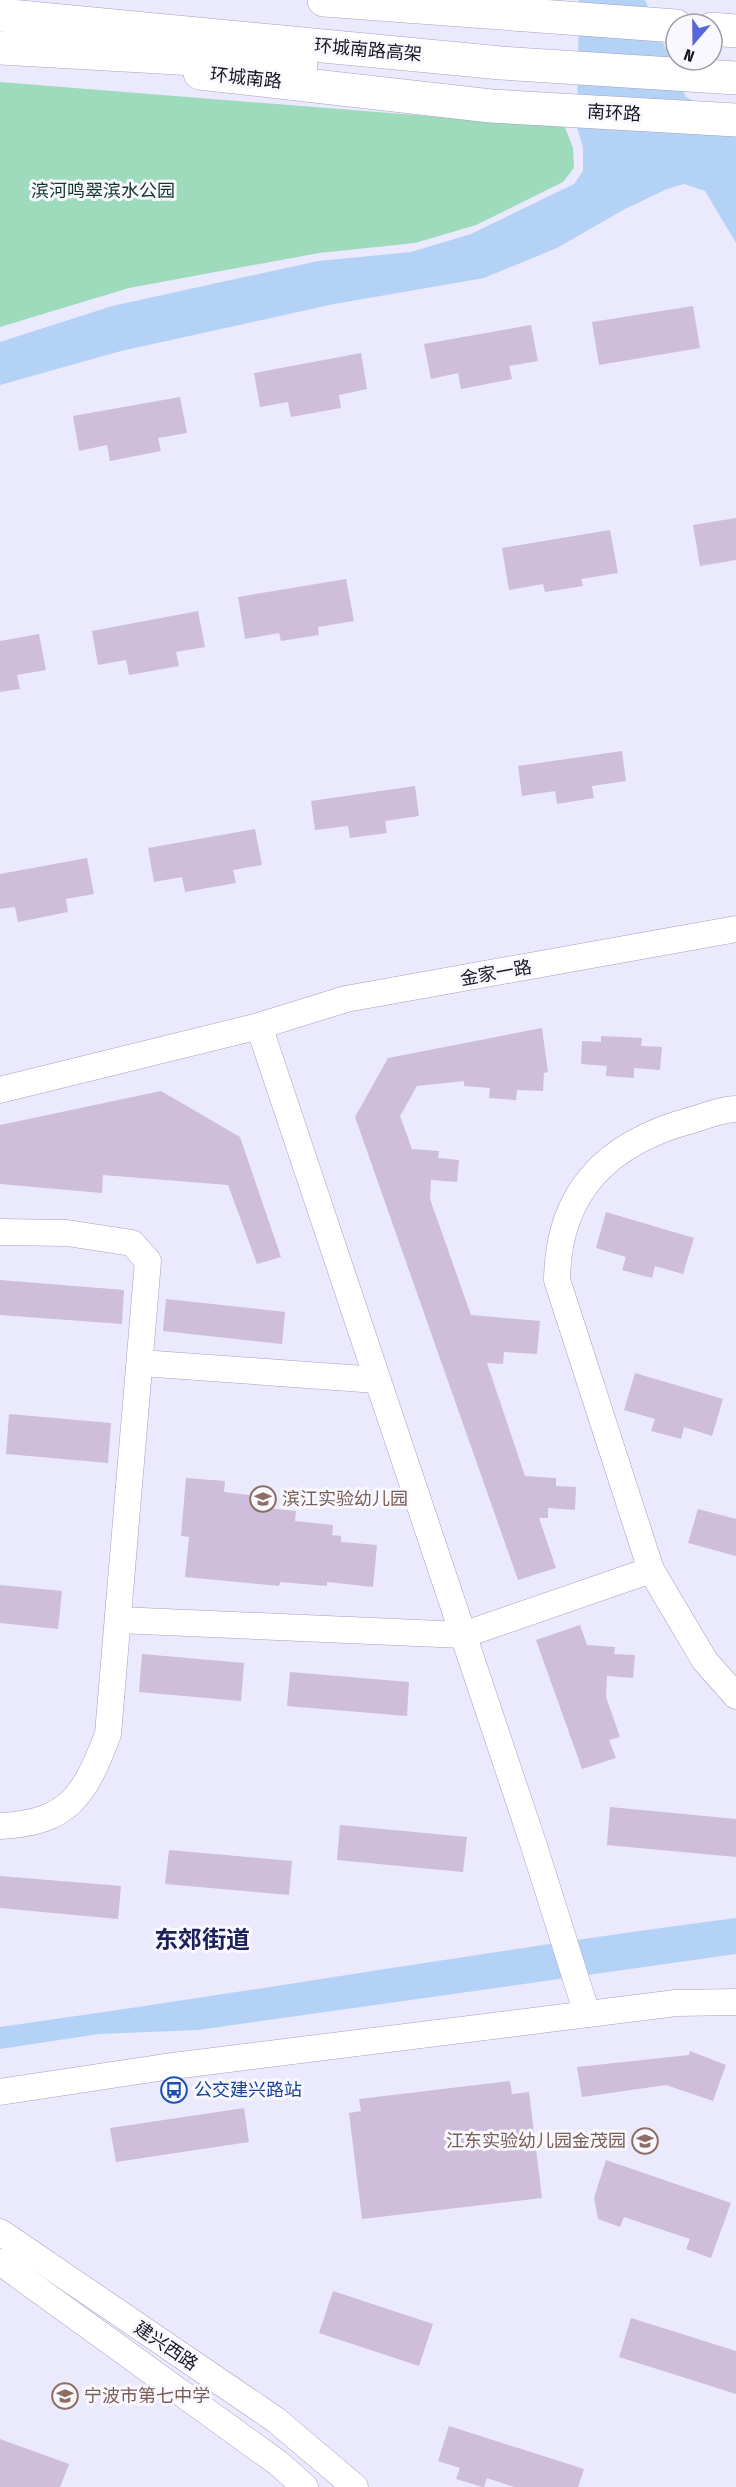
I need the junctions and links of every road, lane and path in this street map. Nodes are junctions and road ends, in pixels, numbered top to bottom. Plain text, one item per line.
1 (324, 0) edge
2 (0, 15) edge
3 (664, 25) edge
4 (0, 49) edge
5 (736, 78) edge
6 (736, 90) edge
7 (491, 106) joint
8 (736, 120) edge
9 (736, 929) edge
10 (259, 1026) junction
11 (0, 1090) edge
12 (736, 1109) edge
13 (0, 1232) edge
14 (141, 1363) junction
15 (377, 1380) junction
16 (651, 1570) junction
17 (119, 1620) junction
18 (463, 1635) junction
19 (736, 1696) edge
20 (0, 1826) edge
21 (736, 2002) edge
22 (585, 2008) junction
23 (0, 2092) edge
24 (0, 2232) edge
25 (0, 2262) edge
26 (305, 2487) edge
27 (355, 2487) edge

1 - 3 main road
2 - 5 main road, 环城南路高架
4 - 6 main road
4 - 7 main road, 环城南路
7 - 8 main road, 南环路
9 - 10 street, 金家一路
10 - 11 street, 金家一路
10 - 15 street
12 - 16 street
13 - 14 street
14 - 15 street
14 - 17 street
15 - 18 street
16 - 18 street
16 - 19 street
17 - 18 street
17 - 20 street
18 - 22 street
21 - 22 street
22 - 23 street
24 - 27 street, 建兴西路
25 - 26 street, 建兴西路

